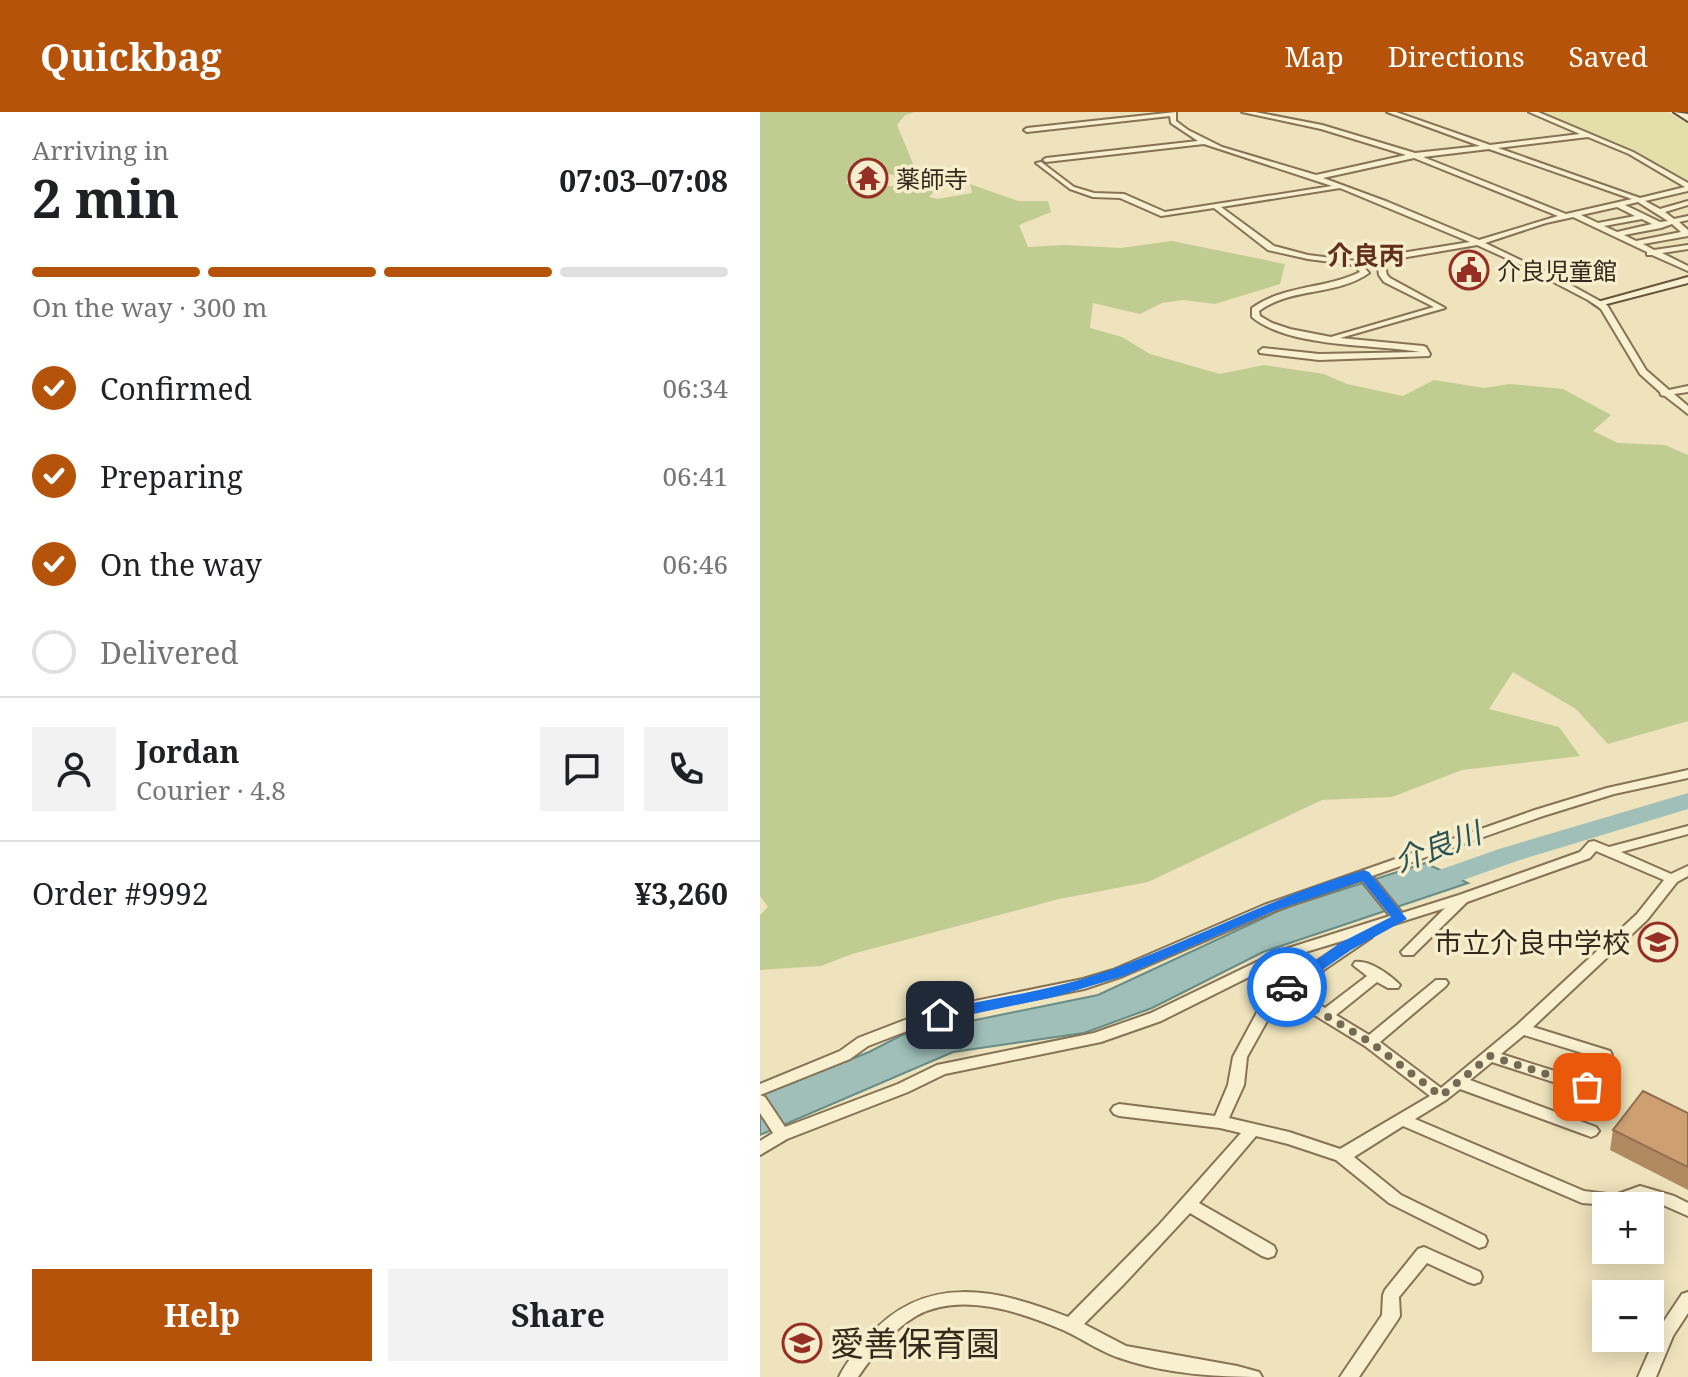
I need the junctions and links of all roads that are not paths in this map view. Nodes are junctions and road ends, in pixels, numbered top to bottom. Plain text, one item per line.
1 (1245, 112) edge
2 (1390, 112) edge
3 (1532, 112) edge
4 (1678, 112) edge
5 (1172, 113) edge
6 (1688, 118) edge
7 (1027, 130) dead end
8 (1591, 135) junction
9 (1205, 142) junction
10 (1494, 147) junction
11 (1413, 155) junction
12 (1315, 177) junction
13 (1340, 187) junction
14 (1688, 187) edge
15 (1637, 200) junction
16 (1688, 203) edge
17 (1617, 204) junction
18 (1215, 206) junction
19 (1659, 211) junction
20 (1569, 215) junction
21 (1642, 217) junction
22 (1688, 218) edge
23 (1672, 223) junction
24 (1599, 225) junction
25 (1661, 226) junction
26 (1688, 234) edge
27 (1616, 235) junction
28 (1481, 242) junction
29 (1633, 244) junction
30 (1688, 247) edge
31 (1650, 253) junction
32 (1380, 257) junction
33 (1688, 259) edge
34 (1356, 263) junction
35 (1669, 263) junction
36 (1688, 269) edge
37 (1688, 280) edge
38 (1599, 303) junction
39 (1332, 338) junction
40 (1263, 351) dead end
41 (1688, 389) edge
42 (1664, 393) junction
43 (1688, 411) edge
44 (1688, 774) edge
45 (1688, 830) edge
46 (1608, 851) junction
47 (1688, 870) edge
48 (1367, 879) junction
49 (1672, 879) junction
50 (1464, 898) junction
51 (1393, 921) junction
52 (1408, 952) dead end
53 (1360, 965) dead end
54 (1377, 975) junction
55 (1441, 983) dead end
56 (1393, 985) dead end
57 (1283, 990) junction
58 (1325, 1016) junction
59 (1522, 1029) junction
60 (1370, 1042) junction
61 (1605, 1055) dead end
62 (1490, 1056) junction
63 (1458, 1082) junction
64 (1587, 1087) dead end
65 (760, 1090) edge
66 (1441, 1096) junction
67 (760, 1101) edge
68 (1119, 1110) dead end
69 (1403, 1120) junction
70 (1220, 1122) junction
71 (1252, 1130) junction
72 (1591, 1131) dead end
73 (780, 1133) junction
74 (760, 1149) edge
75 (1342, 1156) junction
76 (1189, 1205) junction
77 (1688, 1210) edge
78 (1479, 1241) dead end
79 (1268, 1251) dead end
80 (1474, 1277) dead end
81 (1688, 1299) edge
82 (1070, 1326) junction
83 (848, 1377) edge
84 (1253, 1377) edge
85 (1349, 1377) edge
86 (1647, 1377) edge

1 - 11 street
2 - 10 street
3 - 8 street
4 - 6 street
5 - 7 street
5 - 9 street
8 - 10 street
8 - 14 street
9 - 12 street
9 - 18 street
10 - 11 street
10 - 15 street
11 - 12 street
11 - 20 street
12 - 13 street
13 - 18 street
13 - 28 street
14 - 15 street
15 - 17 street
15 - 19 street
16 - 19 street
17 - 20 street
17 - 21 street
18 - 34 street
19 - 23 street
20 - 24 street
20 - 28 street
21 - 24 street
21 - 25 street
22 - 23 street
23 - 25 street
23 - 26 street
24 - 27 street
25 - 27 street
26 - 29 street
27 - 29 street
28 - 32 street
28 - 38 street
29 - 31 street
30 - 31 street
31 - 35 street
32 - 34 street
32 - 39 street
33 - 35 street
34 - 39 street
35 - 36 street
37 - 38 street
38 - 42 street
39 - 40 street
41 - 42 street
42 - 43 street
44 - 48 street
45 - 46 street
46 - 49 street
46 - 50 street
47 - 49 street
48 - 51 street
48 - 65 street
49 - 59 street
50 - 51 street
50 - 52 street
51 - 57 street
51 - 73 street
53 - 54 street
54 - 56 street
54 - 58 street
55 - 60 street
57 - 58 street
57 - 70 street
58 - 60 street
59 - 61 street
59 - 62 street
60 - 66 street
62 - 63 street
62 - 64 street
63 - 66 street
63 - 72 street
66 - 69 street
67 - 73 street
68 - 70 street
69 - 75 street
69 - 77 street
70 - 71 street
71 - 75 street
71 - 76 street
73 - 74 street
75 - 78 street
76 - 79 street
76 - 82 street
80 - 85 street
81 - 86 street
82 - 83 street
82 - 84 street

